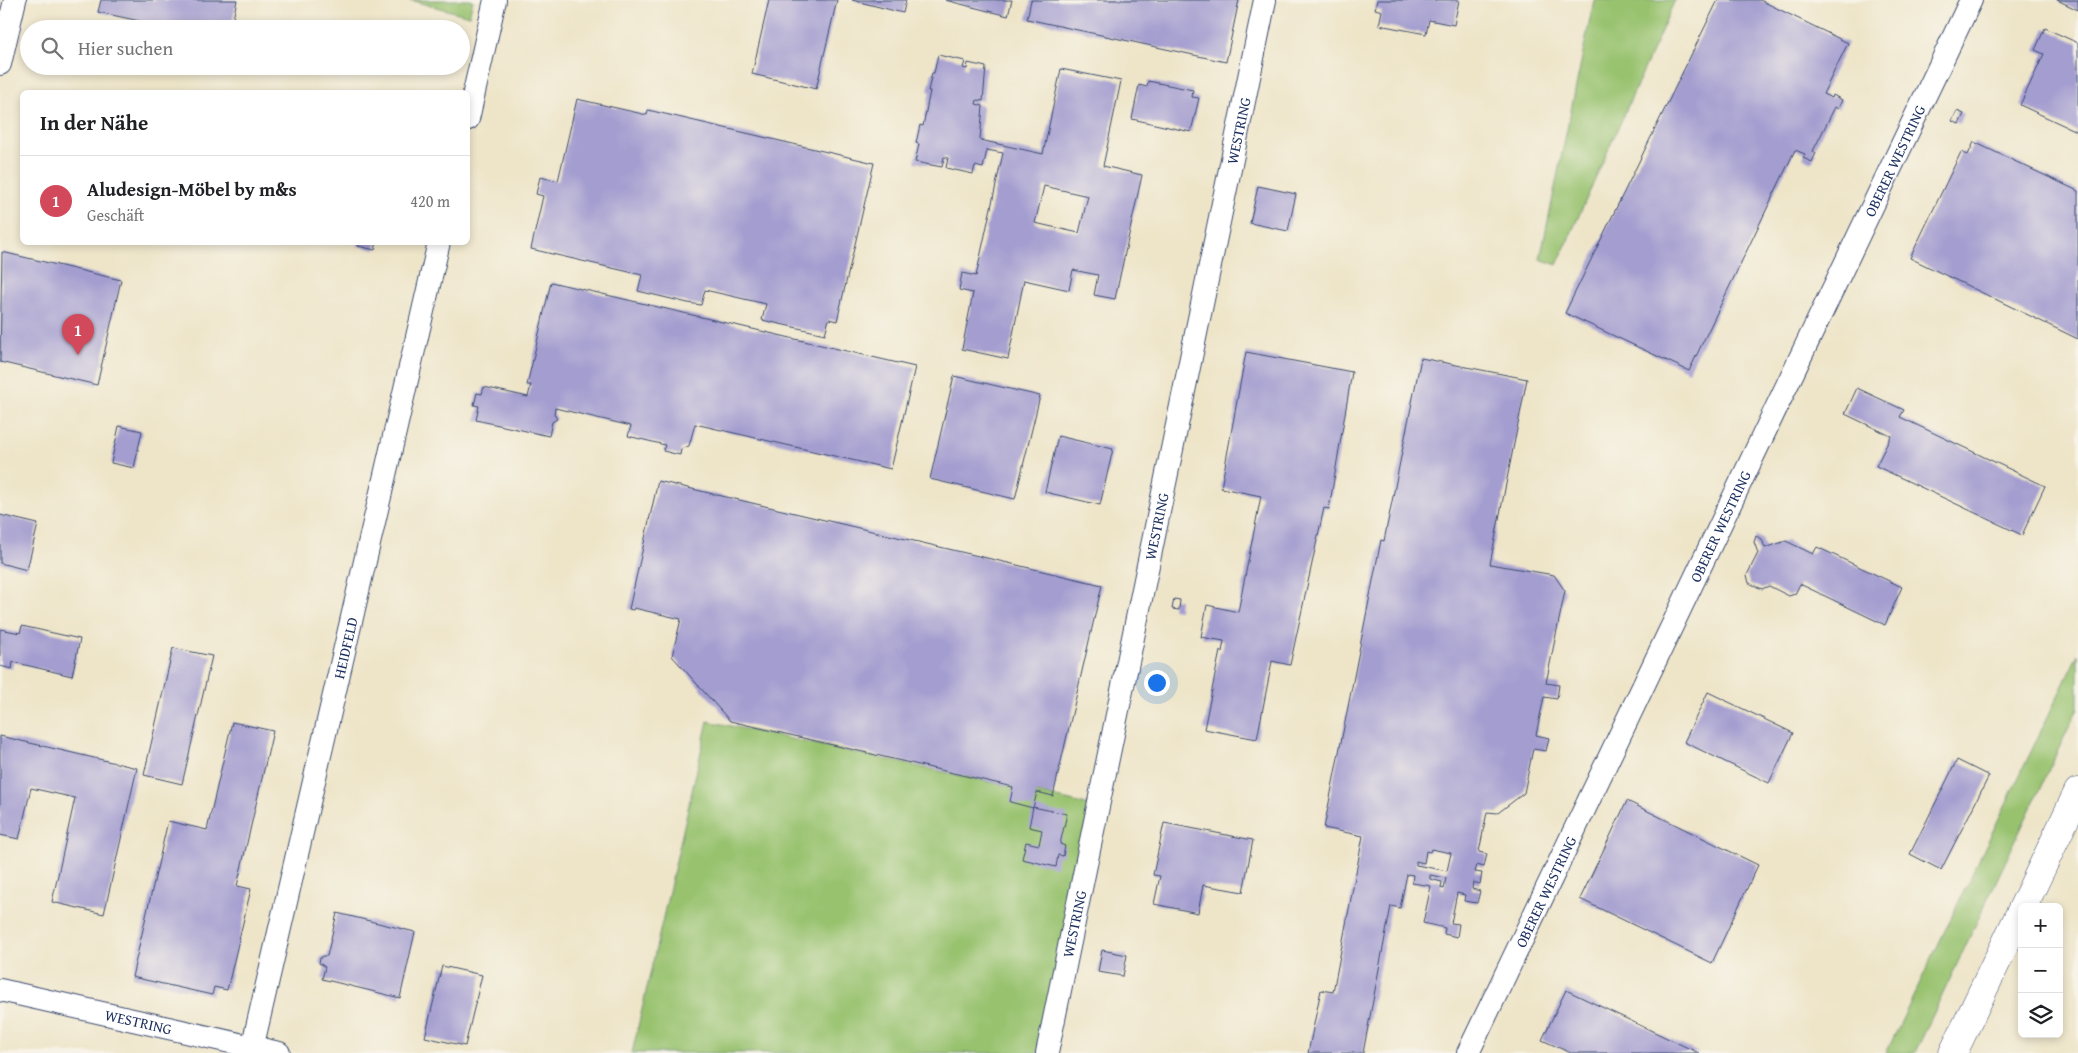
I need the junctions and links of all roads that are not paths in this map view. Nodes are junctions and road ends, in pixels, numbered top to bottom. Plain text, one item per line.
1 (16, 0) edge
2 (495, 0) edge
3 (1265, 0) edge
4 (1971, 0) edge
5 (0, 64) edge
6 (470, 110) edge
7 (438, 245) edge
8 (2078, 792) edge
9 (2024, 903) edge
10 (2018, 916) edge
11 (0, 990) edge
12 (252, 1050) edge
13 (279, 1053) edge
14 (1047, 1053) edge
15 (1468, 1053) edge
16 (1953, 1053) edge

1 - 5 street
2 - 6 street
3 - 14 street, WESTRING
4 - 15 street, OBERER WESTRING
7 - 12 street, HEIDFELD
8 - 9 main road
10 - 16 main road
11 - 12 street, WESTRING
12 - 13 street, WESTRING

